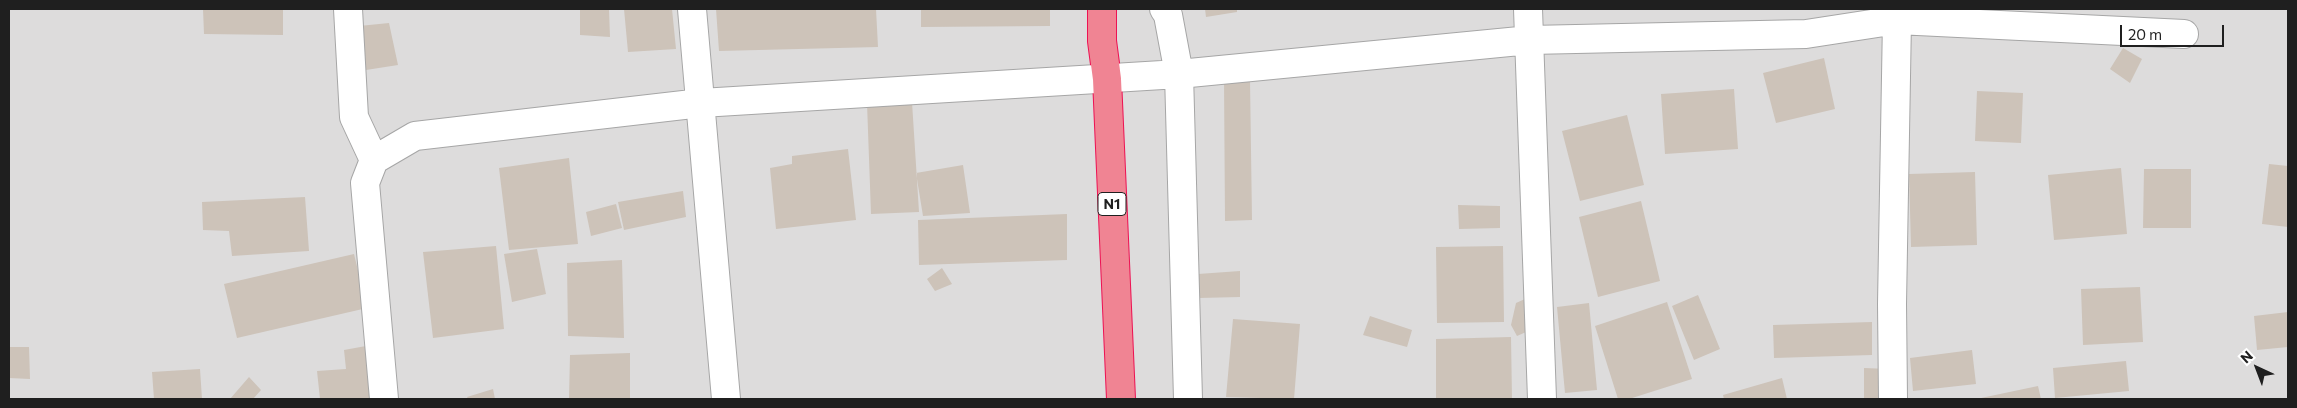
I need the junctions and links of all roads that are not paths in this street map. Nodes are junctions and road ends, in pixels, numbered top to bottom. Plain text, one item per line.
1 (348, 9) edge
2 (692, 9) edge
3 (1102, 9) edge
4 (1164, 9) edge
5 (1528, 9) edge
6 (1897, 20) junction
7 (2184, 34) dead end
8 (1530, 40) junction
9 (1179, 74) junction
10 (1107, 79) junction
11 (701, 104) junction
12 (374, 160) junction
13 (384, 399) edge
14 (726, 399) edge
15 (1121, 399) edge
16 (1188, 399) edge
17 (1542, 399) edge
18 (1893, 399) edge

1 - 12 street
2 - 11 street
3 - 10 highway, N1
4 - 9 street
5 - 8 street
6 - 7 street
6 - 8 street
6 - 18 street
8 - 9 street
8 - 17 street
9 - 10 street
9 - 16 street
10 - 11 street
10 - 15 highway, N1
11 - 12 street
11 - 14 street
12 - 13 street

